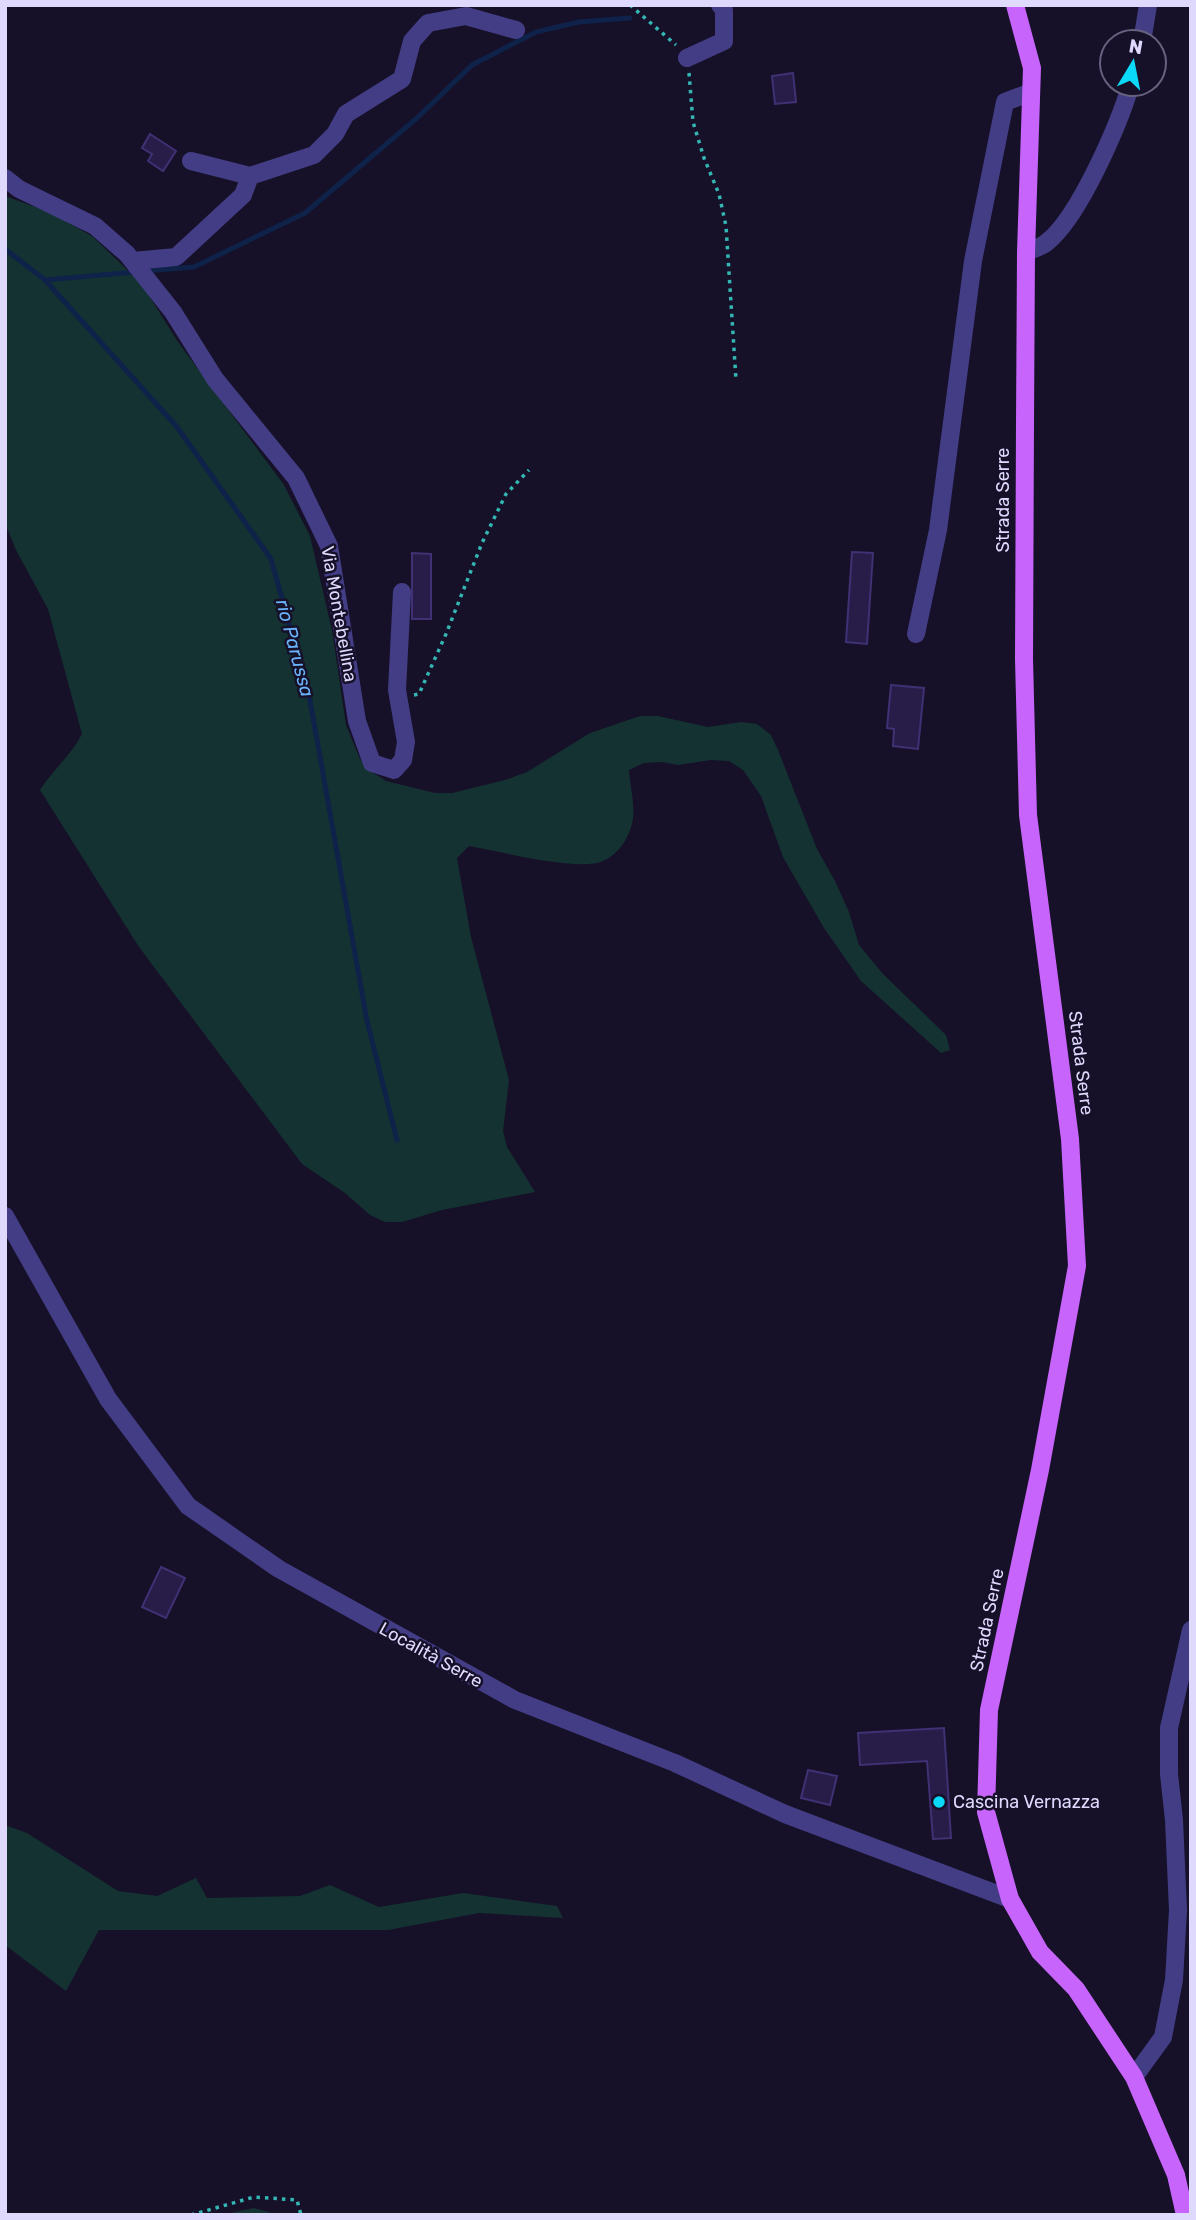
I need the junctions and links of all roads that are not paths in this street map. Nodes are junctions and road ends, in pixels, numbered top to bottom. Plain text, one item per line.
1 (720, 5) edge
2 (1015, 5) edge
3 (1148, 5) edge
4 (1144, 28) edge
5 (516, 30) dead end
6 (687, 58) road end
7 (1031, 92) junction
8 (1126, 98) edge
9 (191, 161) dead end
10 (250, 176) junction
11 (5, 178) edge
12 (1026, 252) junction
13 (133, 261) junction
14 (402, 592) dead end
15 (916, 634) dead end
16 (5, 1216) edge
17 (1191, 1630) edge
18 (1010, 1899) junction
19 (1134, 2077) junction
20 (1185, 2215) edge

1 - 6 street
2 - 7 main road, Strada Serre
3 - 4 street
5 - 10 street
7 - 12 main road, Strada Serre
7 - 15 street
8 - 12 street
9 - 10 street
10 - 13 street
11 - 13 street, Via Montebellina
12 - 18 main road, Strada Serre
13 - 14 street, Via Montebellina
16 - 18 street, Località Serre
17 - 19 street
18 - 19 main road, Strada Serre
19 - 20 main road, Strada Serre

